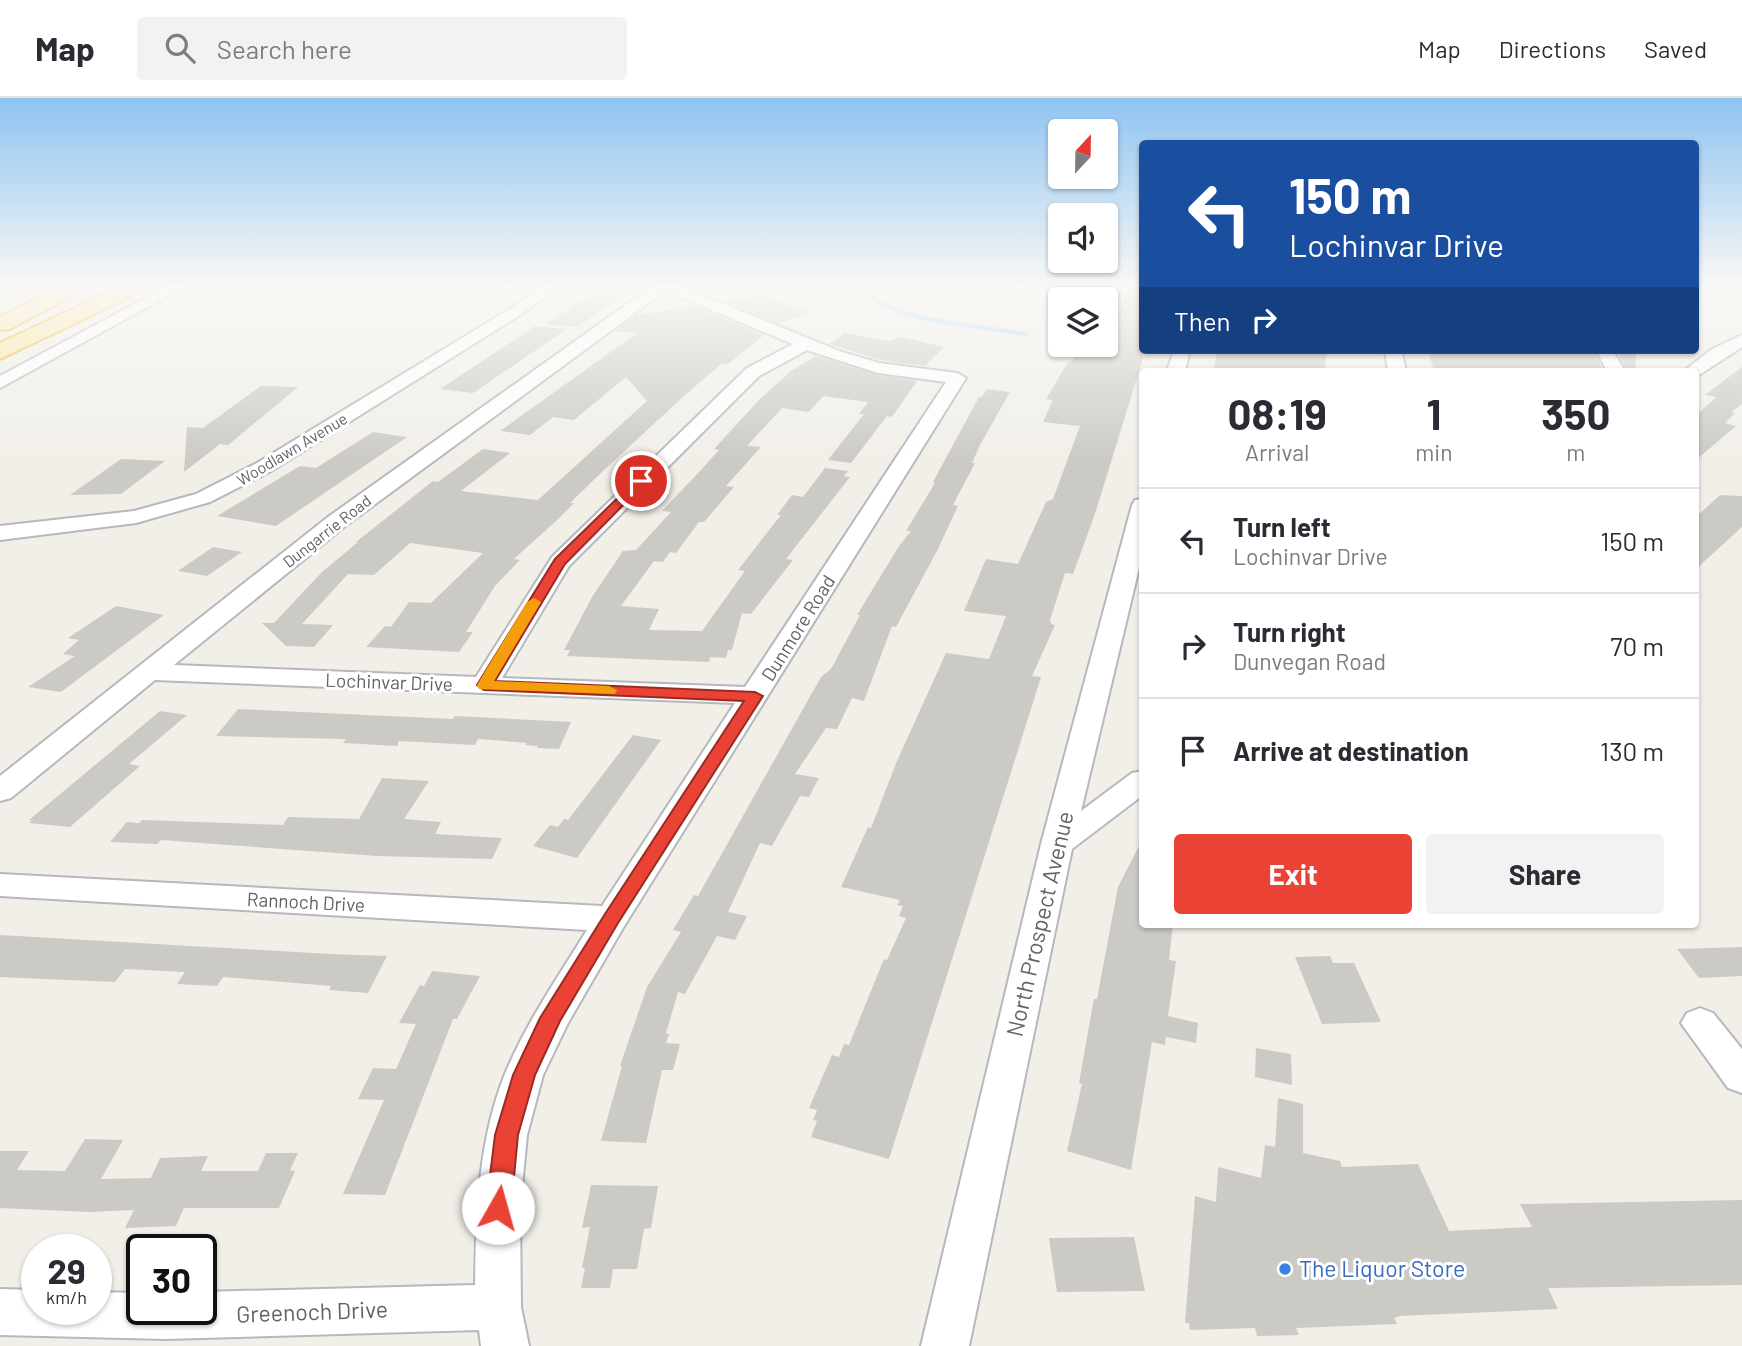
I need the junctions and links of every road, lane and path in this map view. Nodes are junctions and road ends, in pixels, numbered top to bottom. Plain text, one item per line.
1 (18, 343) edge
2 (73, 343) edge
3 (464, 343) edge
4 (583, 343) edge
5 (1736, 343) edge
6 (806, 344) joint
7 (0, 352) edge
8 (1697, 368) edge
9 (0, 383) edge
10 (1139, 521) edge
11 (0, 533) edge
12 (150, 673) junction
13 (484, 685) junction
14 (755, 696) junction
15 (1139, 783) edge
16 (0, 791) edge
17 (1057, 844) junction
18 (0, 885) edge
19 (611, 919) junction
20 (1700, 1023) dead end
21 (1742, 1077) edge
22 (0, 1312) edge
23 (502, 1327) edge
24 (945, 1346) edge

1 - 7 highway
2 - 9 street
3 - 11 street, Woodlawn Avenue
4 - 12 street, Dungarrie Road
5 - 8 street
6 - 13 street
6 - 14 street, Dunmore Road
10 - 17 street, North Prospect Avenue
12 - 13 street, Lochinvar Drive
12 - 16 street, Dungarrie Road
13 - 14 street, Lochinvar Drive
14 - 19 street, Dunmore Road
15 - 17 street
17 - 24 street, North Prospect Avenue
18 - 19 street, Rannoch Drive
19 - 23 street, Dunmore Road
20 - 21 street
22 - 23 street, Greenoch Drive

